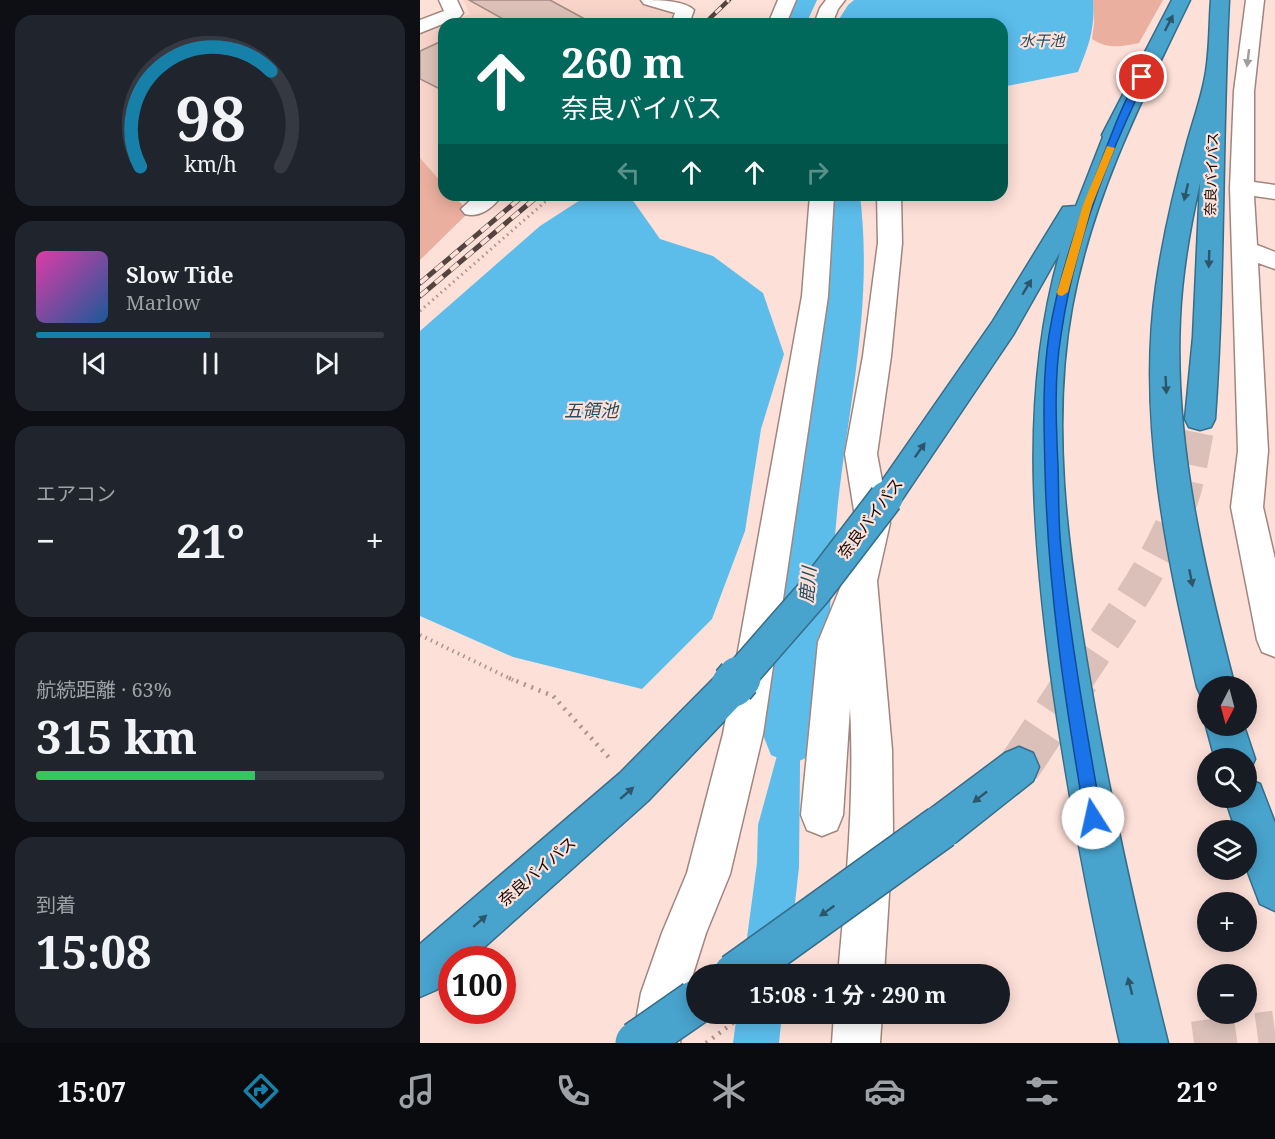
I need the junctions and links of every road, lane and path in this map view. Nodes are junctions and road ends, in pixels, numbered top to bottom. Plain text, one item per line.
1 (448, 0) edge
2 (650, 0) edge
3 (787, 0) edge
4 (836, 0) edge
5 (1181, 0) edge
6 (1220, 0) edge
7 (1255, 0) edge
8 (442, 18) edge
9 (683, 18) edge
10 (780, 18) edge
11 (825, 18) edge
12 (438, 20) edge
13 (420, 27) edge
14 (1216, 74) junction
15 (1123, 115) junction
16 (1242, 188) junction
17 (1275, 192) edge
18 (546, 201) edge
19 (822, 201) edge
20 (889, 201) edge
21 (1245, 249) junction
22 (1275, 261) edge
23 (420, 311) edge
24 (1200, 420) tunnel mouth
25 (860, 580) junction
26 (420, 635) edge
27 (1275, 640) edge
28 (1212, 676) edge
29 (1019, 767) tunnel mouth
30 (634, 786) junction
31 (1249, 808) edge
32 (822, 815) dead end
33 (1275, 889) edge
34 (751, 964) edge
35 (862, 964) edge
36 (420, 974) edge
37 (686, 1009) edge
38 (732, 1024) edge
39 (857, 1024) edge
40 (638, 1043) edge
41 (656, 1043) edge
42 (706, 1043) edge
43 (856, 1043) edge
44 (1144, 1043) edge

1 - 8 street
2 - 9 street
3 - 10 street
4 - 11 street
15 -> 5 highway, 奈良バイパス
6 - 14 highway, 奈良バイパス
7 -> 16 street
12 - 13 street
14 -> 24 highway, 奈良バイパス
14 -> 28 highway
30 -> 15 highway, 奈良バイパス, bridge
44 -> 15 highway
16 - 17 street
16 - 21 street
18 - 23 path
19 - 41 street
20 - 25 street
21 - 22 street
21 - 27 street
25 - 32 street
25 - 35 street
26 - 30 path
29 -> 34 highway, bridge
36 -> 30 highway, 奈良バイパス
31 - 33 highway
37 - 40 highway, bridge
38 - 42 path
39 - 43 street

